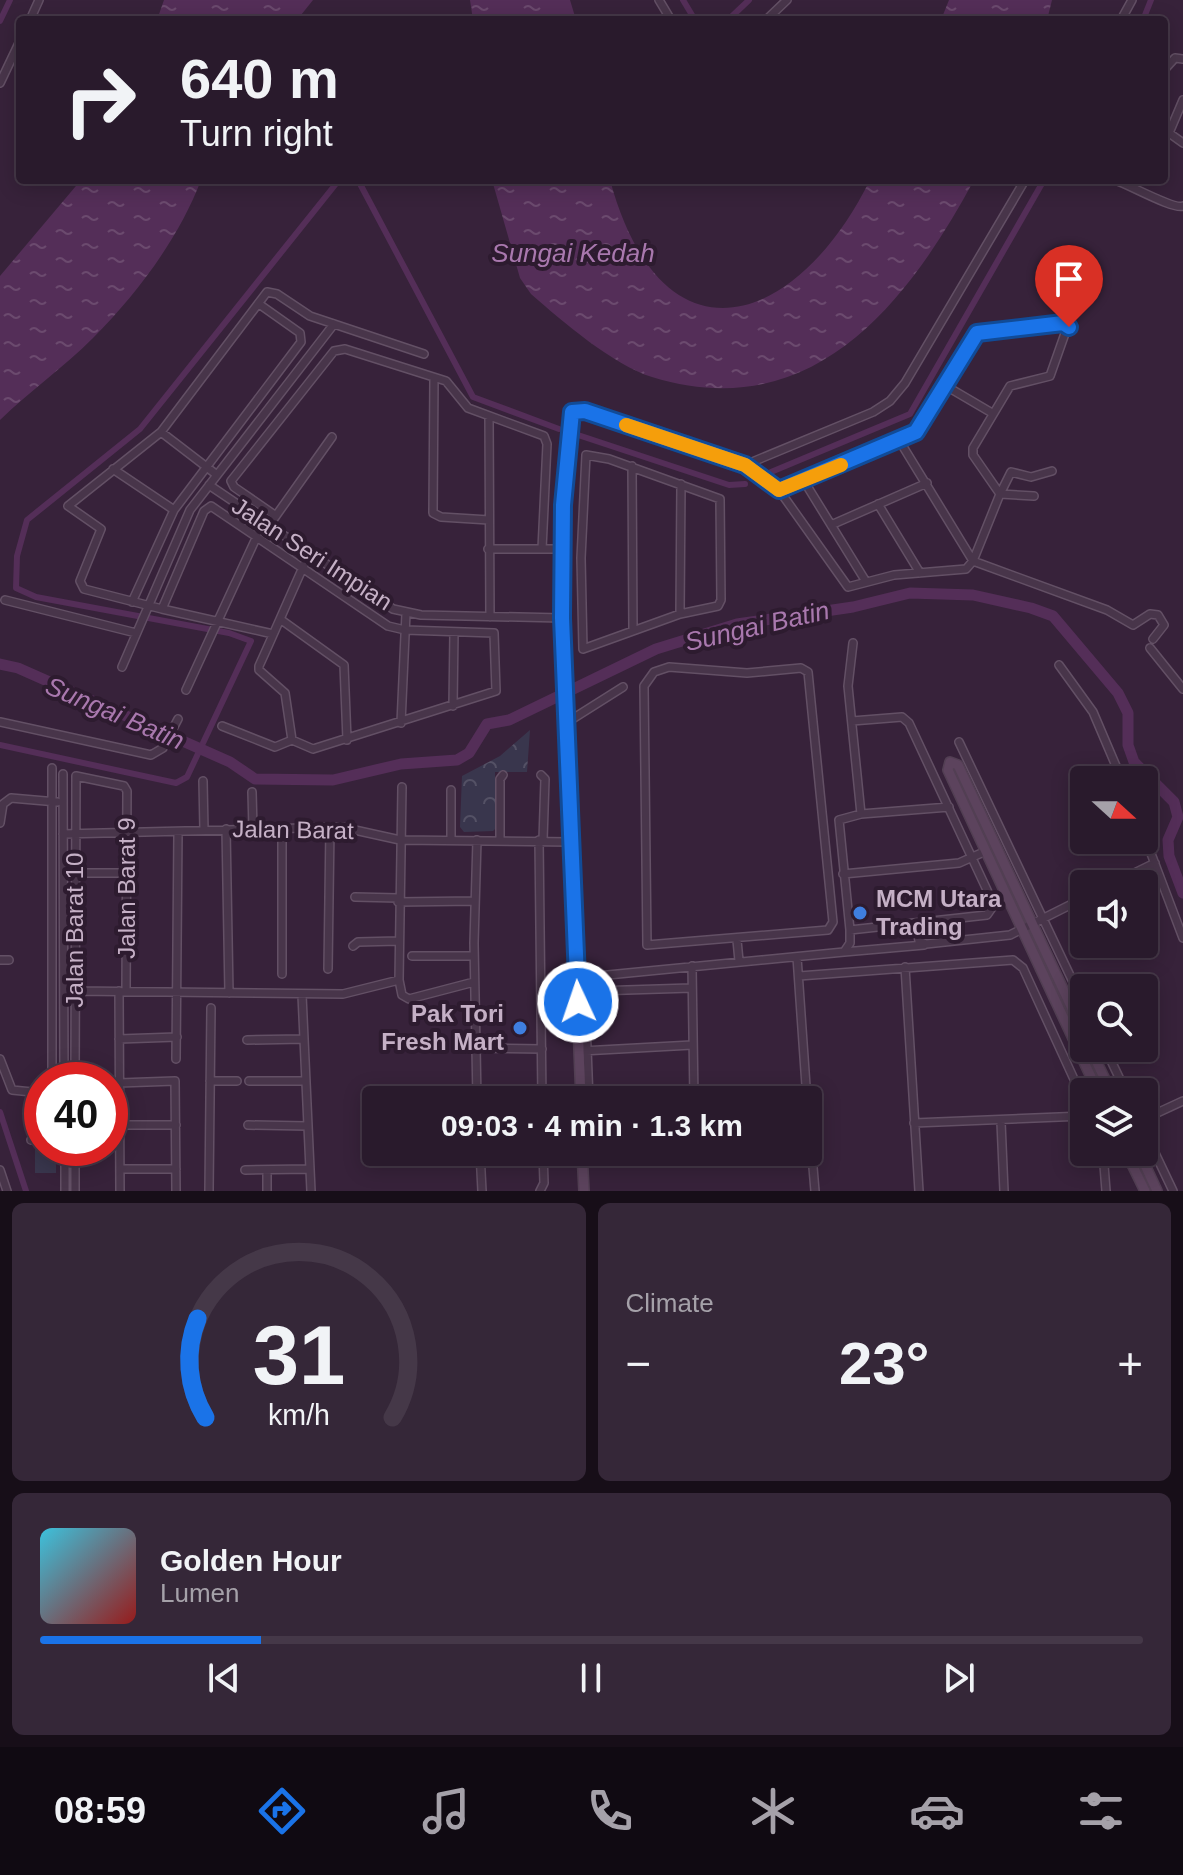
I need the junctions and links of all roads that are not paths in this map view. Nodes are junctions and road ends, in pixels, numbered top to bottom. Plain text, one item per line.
1 (787, 0) edge
2 (770, 16) edge
3 (16, 49) edge
4 (0, 83) edge
5 (1183, 100) edge
6 (1183, 143) edge
7 (1023, 184) edge
8 (1127, 184) edge
9 (1183, 206) edge
10 (259, 304) junction
11 (334, 324) junction
12 (424, 354) dead end
13 (434, 378) junction
14 (946, 386) junction
15 (992, 413) junction
16 (489, 416) junction
17 (161, 432) junction
18 (332, 437) dead end
19 (899, 440) junction
20 (547, 444) junction
21 (567, 444) junction
22 (745, 465) junction
23 (632, 466) junction
24 (206, 467) junction
25 (113, 469) junction
26 (1052, 471) dead end
27 (217, 475) junction
28 (804, 481) junction
29 (564, 483) junction
30 (927, 483) junction
31 (681, 484) junction
32 (209, 485) junction
33 (544, 485) junction
34 (779, 490) junction
35 (1000, 494) junction
36 (1034, 496) dead end
37 (878, 504) junction
38 (563, 505) junction
39 (583, 505) junction
40 (174, 510) junction
41 (276, 516) junction
42 (489, 520) junction
43 (831, 525) junction
44 (268, 527) junction
45 (257, 536) junction
46 (488, 549) junction
47 (542, 549) junction
48 (562, 549) junction
49 (309, 554) junction
50 (973, 561) junction
51 (304, 566) junction
52 (920, 573) junction
53 (865, 580) junction
54 (5, 600) dead end
55 (132, 602) junction
56 (145, 608) junction
57 (162, 609) junction
58 (406, 613) junction
59 (680, 614) junction
60 (490, 617) junction
61 (562, 618) junction
62 (280, 619) junction
63 (212, 628) junction
64 (405, 630) junction
65 (633, 630) junction
66 (454, 632) junction
67 (136, 633) junction
68 (273, 634) junction
69 (1153, 639) dead end
70 (853, 643) dead end
71 (1150, 648) dead end
72 (1059, 665) dead end
73 (122, 667) dead end
74 (623, 687) dead end
75 (1183, 689) edge
76 (186, 690) dead end
77 (453, 706) junction
78 (178, 719) dead end
79 (852, 721) junction
80 (0, 722) edge
81 (401, 723) junction
82 (566, 723) junction
83 (222, 726) dead end
84 (292, 740) junction
85 (347, 740) junction
86 (959, 742) dead end
87 (1116, 766) edge
88 (52, 768) dead end
89 (63, 774) dead end
90 (503, 775) dead end
91 (541, 775) dead end
92 (203, 781) dead end
93 (124, 786) joint
94 (402, 787) dead end
95 (451, 790) dead end
96 (252, 792) dead end
97 (52, 802) junction
98 (63, 802) junction
99 (949, 807) junction
100 (861, 814) junction
101 (0, 823) edge
102 (330, 827) junction
103 (282, 828) junction
104 (226, 829) junction
105 (253, 829) junction
106 (204, 830) junction
107 (178, 832) junction
108 (63, 834) junction
109 (75, 834) junction
110 (127, 834) junction
111 (500, 839) junction
112 (400, 840) junction
113 (451, 840) junction
114 (477, 840) junction
115 (541, 840) junction
116 (570, 842) junction
117 (986, 851) junction
118 (1151, 854) edge
119 (974, 858) junction
120 (1155, 863) junction
121 (1141, 870) edge
122 (75, 873) junction
123 (127, 873) junction
124 (843, 874) junction
125 (355, 897) dead end
126 (398, 900) junction
127 (475, 901) junction
128 (1070, 905) edge
129 (1033, 923) junction
130 (916, 925) junction
131 (850, 930) junction
132 (1183, 938) edge
133 (737, 940) junction
134 (398, 941) junction
135 (926, 944) junction
136 (353, 946) dead end
137 (844, 952) junction
138 (412, 956) dead end
139 (474, 956) junction
140 (797, 957) junction
141 (739, 961) junction
142 (692, 966) junction
143 (905, 967) junction
144 (328, 969) dead end
145 (282, 974) dead end
146 (799, 976) junction
147 (577, 978) junction
148 (399, 980) junction
149 (474, 982) junction
150 (1070, 982) edge
151 (691, 988) junction
152 (75, 991) junction
153 (122, 991) junction
154 (178, 991) junction
155 (229, 993) junction
156 (302, 995) junction
157 (1070, 1004) edge
158 (211, 1008) dead end
159 (177, 1037) junction
160 (119, 1039) junction
161 (303, 1039) junction
162 (247, 1040) dead end
163 (692, 1045) junction
164 (476, 1048) junction
165 (542, 1049) junction
166 (584, 1050) junction
167 (0, 1059) edge
168 (176, 1059) dead end
169 (52, 1062) edge
170 (64, 1062) edge
171 (75, 1062) edge
172 (119, 1062) edge
173 (1073, 1078) edge
174 (1093, 1078) edge
175 (210, 1081) junction
176 (237, 1081) dead end
177 (249, 1081) dead end
178 (304, 1081) junction
179 (128, 1083) edge
180 (477, 1086) edge
181 (542, 1086) edge
182 (582, 1086) edge
183 (588, 1086) edge
184 (693, 1086) edge
185 (806, 1086) edge
186 (24, 1091) edge
187 (1183, 1101) edge
188 (1158, 1113) edge
189 (1070, 1117) edge
190 (1001, 1122) junction
191 (914, 1123) junction
192 (128, 1125) edge
193 (176, 1125) junction
194 (248, 1125) dead end
195 (307, 1126) junction
196 (1158, 1159) edge
197 (65, 1166) edge
198 (75, 1166) edge
199 (481, 1166) edge
200 (542, 1166) edge
201 (583, 1166) edge
202 (813, 1166) edge
203 (1104, 1166) edge
204 (1133, 1166) edge
205 (1145, 1166) edge
206 (120, 1169) joint
207 (176, 1169) junction
208 (310, 1169) junction
209 (0, 1170) edge
210 (245, 1170) dead end
211 (267, 1170) junction
212 (541, 1190) edge
213 (7, 1191) edge
214 (65, 1191) edge
215 (75, 1191) edge
216 (120, 1191) edge
217 (176, 1191) edge
218 (209, 1191) edge
219 (267, 1191) edge
220 (311, 1191) edge
221 (482, 1191) edge
222 (584, 1191) edge
223 (815, 1191) edge
224 (919, 1191) edge
225 (1004, 1191) edge
226 (1106, 1191) edge
227 (1145, 1191) edge
228 (1157, 1191) edge
229 (1173, 1191) edge

1 - 2 street
3 - 4 street
5 - 6 street
7 - 22 street
8 - 9 street
10 - 11 street
10 - 17 street
10 - 24 street
11 - 12 street
11 - 27 street
13 - 16 street
13 - 41 street
13 - 42 street
14 - 15 street
14 - 15 street
14 - 19 street
15 - 35 street
16 - 20 street
16 - 42 street
17 - 24 street
17 - 25 street
18 - 41 street
19 - 28 street
19 - 30 street
20 - 21 street
20 - 33 street
21 - 22 street
21 - 29 street
22 - 34 street
23 - 31 street
23 - 39 street
23 - 65 street
24 - 27 street
24 - 40 street
25 - 40 street
25 - 55 street
26 - 35 street
27 - 32 street
28 - 34 street
28 - 43 street
29 - 33 street
29 - 38 street
30 - 37 street
30 - 50 street
31 - 59 street
31 - 59 street
32 - 44 street, Jalan Seri Impian
32 - 56 street
33 - 47 street
34 - 53 street
35 - 36 street
35 - 50 street
37 - 43 street
37 - 52 street
38 - 39 street
38 - 48 street
39 - 65 street
40 - 55 street
41 - 44 street
42 - 46 street
43 - 53 street
44 - 49 street, Jalan Seri Impian
45 - 51 street
45 - 57 street
45 - 63 street
46 - 47 street
46 - 60 street
47 - 48 street
48 - 61 street
49 - 51 street
49 - 58 street, Jalan Seri Impian
50 - 52 street
50 - 69 street
51 - 62 street
51 - 64 street
52 - 53 street
54 - 67 street
55 - 56 street
56 - 57 street
56 - 67 street
57 - 63 street
58 - 60 street, Jalan Seri Impian
58 - 64 street
59 - 65 street
60 - 61 street, Jalan Seri Impian
61 - 82 street
62 - 68 street
62 - 85 street
63 - 68 street
63 - 76 street
64 - 66 street
64 - 81 street
66 - 77 street
66 - 77 street
67 - 73 street
68 - 84 street
70 - 79 street
71 - 75 street
72 - 87 street
74 - 82 street
77 - 81 street
78 - 80 street
79 - 99 street
79 - 100 street
81 - 85 street
82 - 116 street
83 - 84 street
84 - 85 street
86 - 129 street
88 - 97 street
89 - 98 street
90 - 111 street
91 - 115 street
92 - 106 street
93 - 109 street, Jalan Barat 10
93 - 110 street, Jalan Barat 9
94 - 112 street
95 - 113 street
96 - 105 street
97 - 98 street
97 - 101 street
97 - 169 street
98 - 108 street
99 - 100 street
99 - 119 street
100 - 124 street
102 - 103 street, Jalan Barat
102 - 112 street, Jalan Barat
102 - 144 street
103 - 105 street, Jalan Barat
103 - 145 street
104 - 105 street, Jalan Barat
104 - 106 street, Jalan Barat
104 - 155 street
106 - 107 street, Jalan Barat
107 - 110 street, Jalan Barat
107 - 154 street
108 - 109 street, Jalan Barat
108 - 170 street
109 - 110 street, Jalan Barat
109 - 122 street, Jalan Barat 10
110 - 123 street, Jalan Barat 9
111 - 114 street, Jalan Barat
111 - 115 street, Jalan Barat
112 - 113 street, Jalan Barat
112 - 126 street
113 - 114 street, Jalan Barat
114 - 127 street
115 - 116 street, Jalan Barat
115 - 165 street
116 - 147 street
117 - 119 street
117 - 129 street
117 - 129 street
118 - 120 street
119 - 124 street
119 - 130 street
120 - 121 street
120 - 132 street
122 - 123 street
122 - 152 street, Jalan Barat 10
123 - 153 street, Jalan Barat 9
124 - 131 street
125 - 126 street
126 - 127 street
126 - 134 street
127 - 139 street
128 - 129 street
129 - 135 street
129 - 150 street
129 - 157 street
129 - 174 street
130 - 131 street
130 - 135 street
131 - 137 street
133 - 133 street
133 - 141 street
134 - 136 street
134 - 148 street
135 - 137 street
137 - 140 street
138 - 139 street
139 - 149 street
140 - 141 street
140 - 146 street
141 - 142 street
142 - 147 street
142 - 151 street
143 - 146 street
143 - 173 street
143 - 191 street
146 - 185 street
147 - 166 street
148 - 149 street
148 - 156 street
149 - 164 street
151 - 163 street
151 - 166 street
152 - 153 street
152 - 171 street, Jalan Barat 10
153 - 154 street
153 - 160 street, Jalan Barat 9
154 - 155 street
154 - 159 street
155 - 156 street
156 - 161 street
158 - 175 street
159 - 160 street
159 - 168 street
160 - 172 street, Jalan Barat 9
161 - 162 street
161 - 178 street
163 - 166 street
163 - 184 street
164 - 165 street
164 - 180 street
165 - 181 street
166 - 182 street
166 - 183 street
167 - 186 street
175 - 176 street
175 - 218 street
177 - 178 street
178 - 195 street
179 - 193 street
187 - 188 street
189 - 190 street
190 - 191 street
190 - 225 street
191 - 224 street
192 - 193 street
193 - 207 street
194 - 195 street
195 - 208 street
196 - 229 street
197 - 214 street
198 - 215 street
199 - 221 street
200 - 212 street
201 - 222 street
202 - 223 street
203 - 226 street
204 - 227 street
205 - 228 street
206 - 207 street
206 - 216 street, Jalan Barat 9
207 - 217 street
208 - 211 street
208 - 220 street
209 - 213 street
210 - 211 street
211 - 219 street

